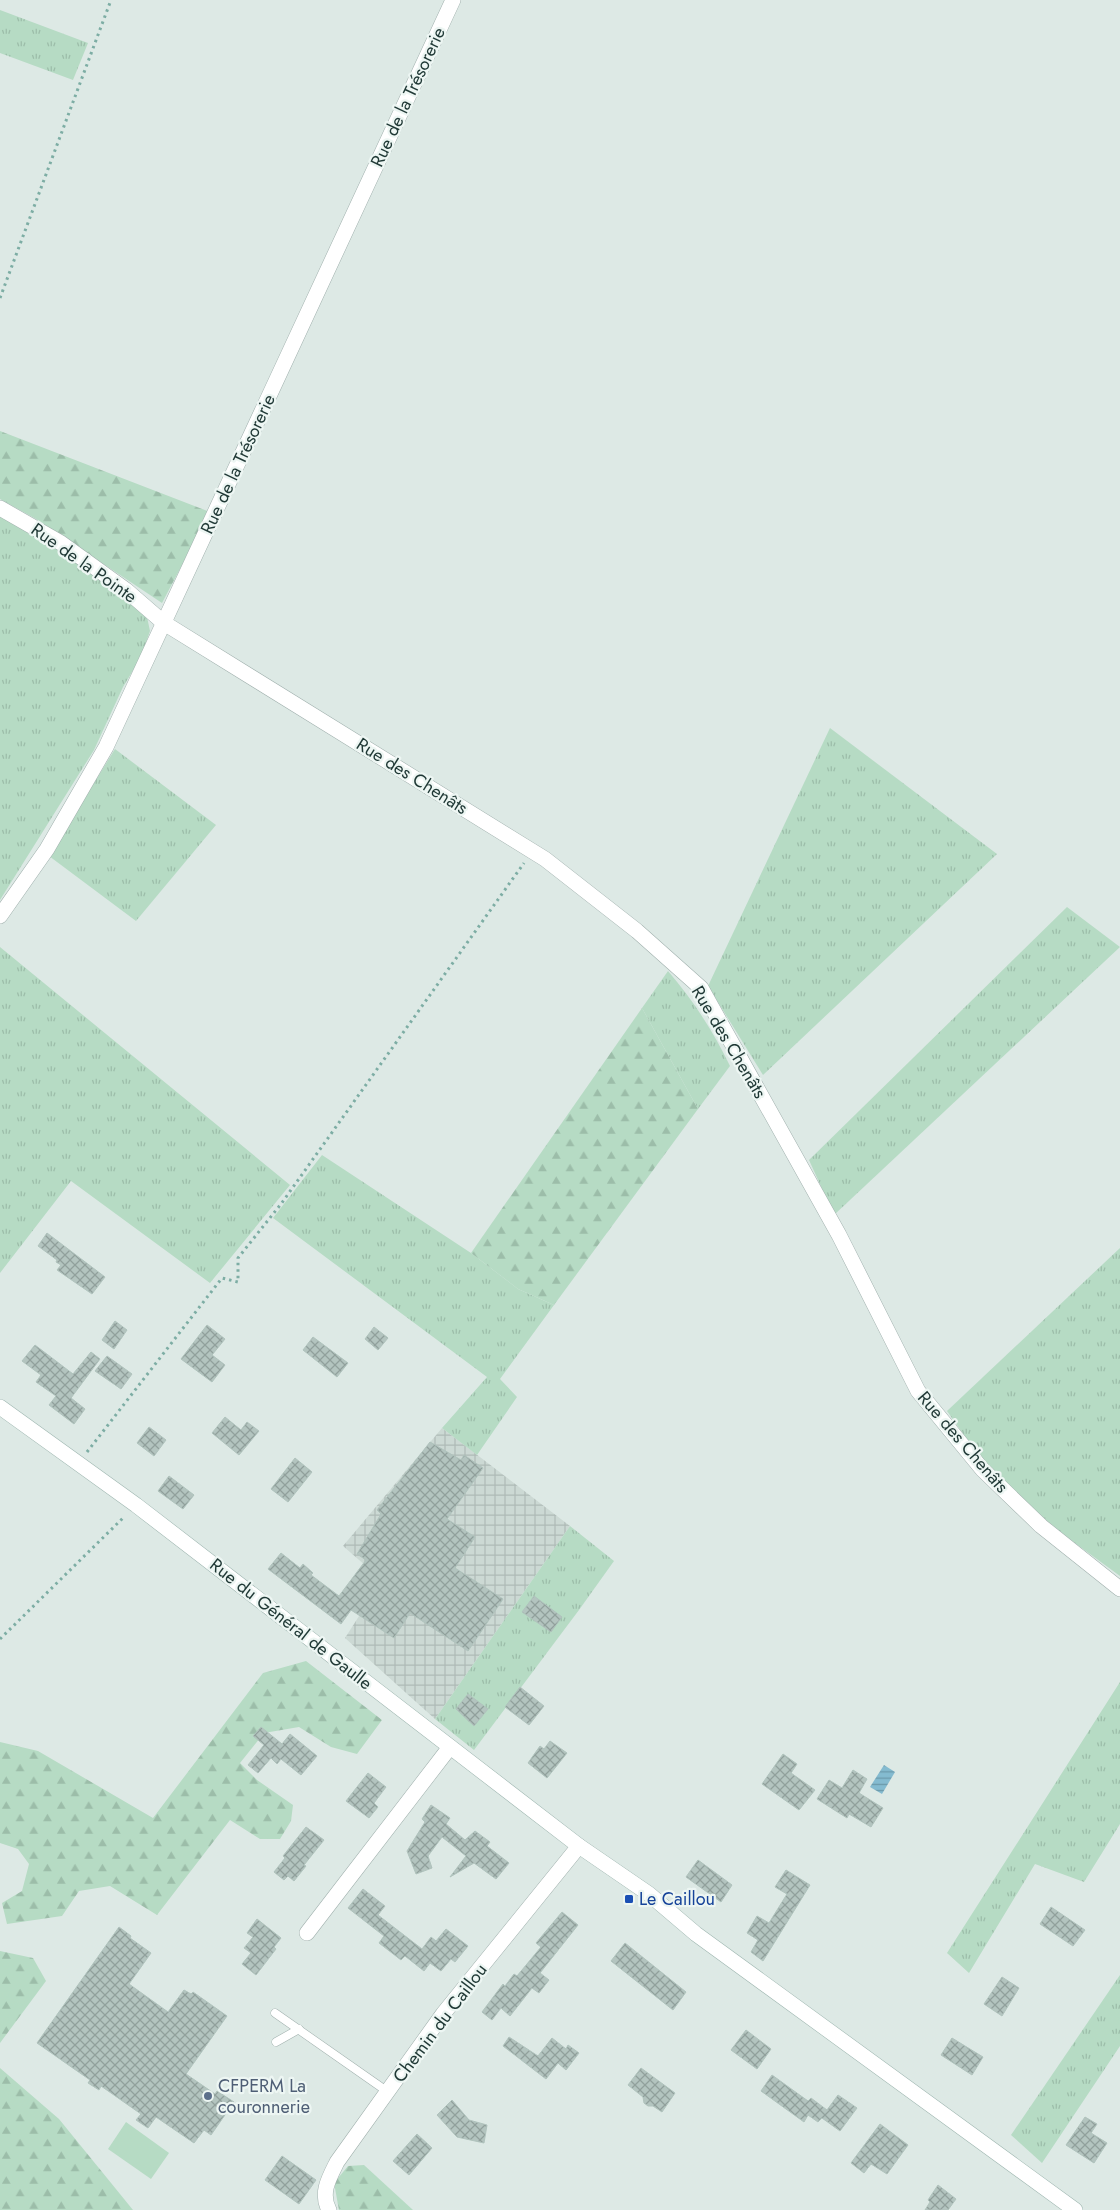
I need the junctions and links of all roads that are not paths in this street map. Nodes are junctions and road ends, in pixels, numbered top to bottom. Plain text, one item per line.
1 (453, 0) edge
2 (0, 508) edge
3 (164, 624) junction
4 (0, 916) edge
5 (0, 1407) edge
6 (1120, 1589) edge
7 (450, 1747) junction
8 (579, 1846) junction
9 (307, 1932) dead end
10 (275, 2013) dead end
11 (299, 2029) junction
12 (276, 2042) dead end
13 (388, 2092) junction
14 (329, 2210) edge
15 (1074, 2210) edge

1 - 3 street, Rue de la Trésorerie
2 - 3 street, Rue de la Pointe
3 - 4 street, Rue de la Trésorerie
3 - 6 street, Rue des Chenâts
5 - 7 street, Rue du Général de Gaulle
7 - 8 street, Rue du Général de Gaulle
7 - 9 street
8 - 13 street, Chemin du Caillou
8 - 15 street, Rue du Général de Gaulle
10 - 11 lane
11 - 12 lane
11 - 13 lane
13 - 14 street, Chemin du Caillou

